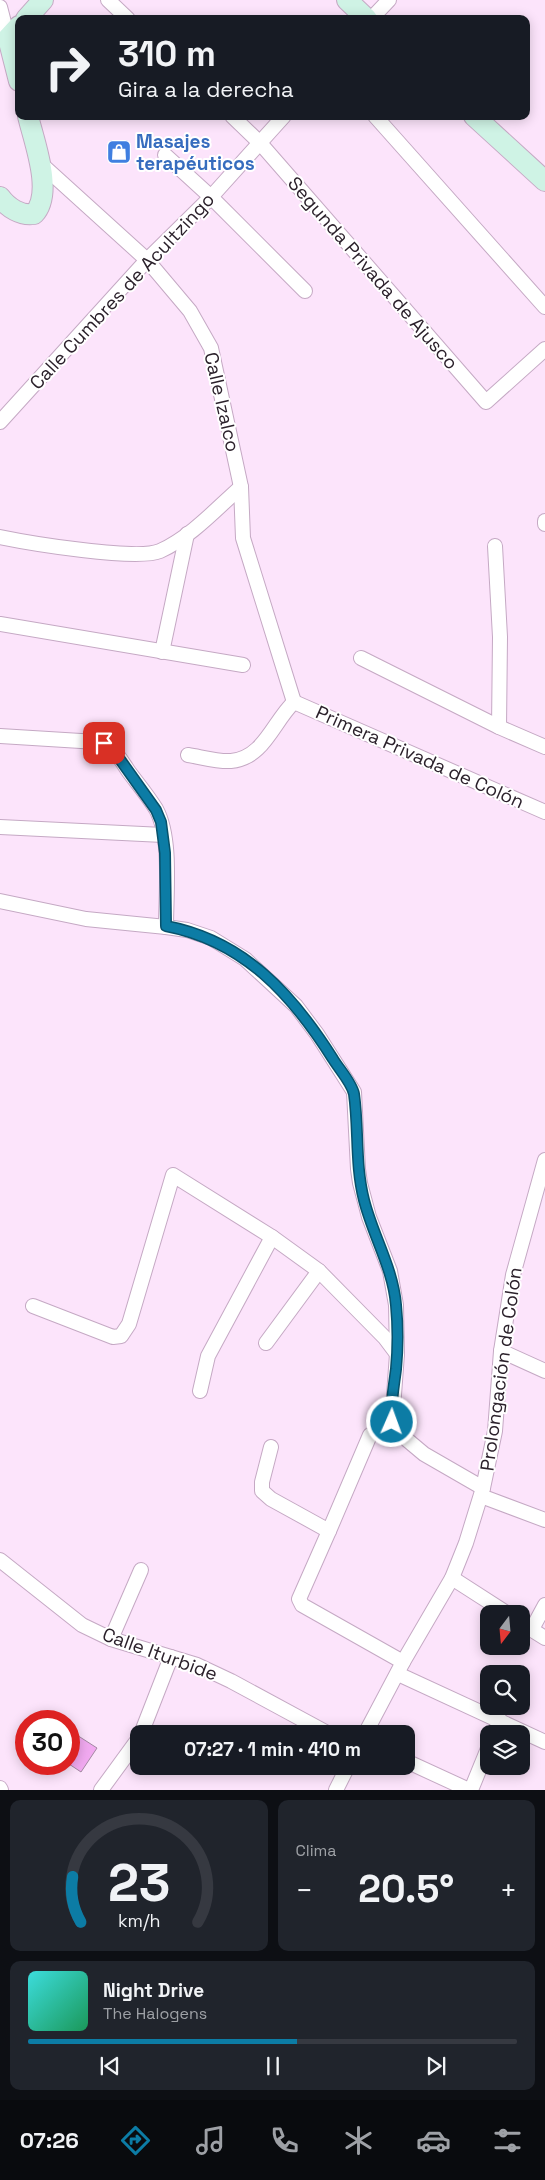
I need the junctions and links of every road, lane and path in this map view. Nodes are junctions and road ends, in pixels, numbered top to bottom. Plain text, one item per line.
1 (43, 0) edge
2 (108, 0) edge
3 (347, 0) edge
4 (389, 0) edge
5 (0, 7) edge
6 (30, 15) edge
7 (124, 15) edge
8 (363, 15) edge
9 (375, 15) edge
10 (13, 32) edge
11 (15, 48) edge
12 (29, 120) edge
13 (236, 120) edge
14 (280, 120) edge
15 (379, 120) edge
16 (478, 120) edge
17 (260, 142) junction
18 (165, 155) dead end
19 (40, 164) junction
20 (545, 181) edge
21 (0, 197) edge
22 (211, 197) junction
23 (147, 260) junction
24 (305, 291) dead end
25 (545, 307) edge
26 (545, 349) edge
27 (2, 417) edge
28 (241, 487) junction
29 (187, 534) junction
30 (0, 537) edge
31 (495, 546) dead end
32 (0, 624) edge
33 (162, 652) junction
34 (361, 658) dead end
35 (243, 665) dead end
36 (294, 702) junction
37 (499, 727) junction
38 (0, 736) edge
39 (545, 746) edge
40 (188, 755) dead end
41 (545, 812) edge
42 (0, 827) edge
43 (164, 835) junction
44 (0, 900) edge
45 (166, 926) junction
46 (545, 1160) edge
47 (272, 1237) junction
48 (319, 1271) junction
49 (33, 1306) dead end
50 (266, 1343) dead end
51 (501, 1351) junction
52 (397, 1354) junction
53 (545, 1371) edge
54 (200, 1391) dead end
55 (370, 1435) dead end
56 (271, 1447) dead end
57 (482, 1492) junction
58 (545, 1520) edge
59 (329, 1531) junction
60 (0, 1560) edge
61 (141, 1570) dead end
62 (452, 1578) junction
63 (494, 1605) edge
64 (545, 1605) edge
65 (530, 1622) edge
66 (530, 1629) edge
67 (545, 1638) edge
68 (111, 1639) junction
69 (171, 1657) junction
70 (401, 1668) junction
71 (500, 1720) junction
72 (145, 1725) edge
73 (312, 1725) edge
74 (370, 1725) edge
75 (498, 1725) edge
76 (545, 1742) edge
77 (130, 1750) edge
78 (415, 1765) edge
79 (480, 1767) edge
80 (344, 1775) edge
81 (101, 1790) edge
82 (336, 1790) edge
83 (470, 1790) edge

1 - 6 main road
2 - 7 street
3 - 8 main road
4 - 9 street
5 - 10 street
10 - 11 main road
12 - 19 main road
13 - 17 street, Segunda Privada de Ajusco
14 - 17 street, Calle Cumbres de Acultzingo
15 - 25 street
16 - 20 main road
17 - 22 street, Calle Cumbres de Acultzingo
17 - 26 street, Segunda Privada de Ajusco
18 - 22 street
19 - 21 main road
19 - 23 street, Calle Izalco
22 - 23 street, Calle Cumbres de Acultzingo
22 - 24 street
23 - 27 street, Calle Cumbres de Acultzingo
23 - 28 street, Calle Izalco
28 - 29 street
28 - 36 street, Calle Izalco
29 - 30 street
29 - 33 street
31 - 37 street
32 - 33 street
33 - 35 street
34 - 37 street
36 - 40 street
36 - 41 street, Primera Privada de Colón
37 - 39 street
38 - 43 street
42 - 43 street
43 - 45 street
44 - 45 street
45 - 52 street
46 - 51 street, Prolongación de Colón
47 - 48 street
47 - 49 street
47 - 54 street
48 - 50 street
48 - 52 street
51 - 53 street
51 - 57 street, Prolongación de Colón
52 - 57 street
55 - 59 street
56 - 59 street
57 - 58 street
57 - 62 street, Prolongación de Colón
59 - 70 street
60 - 68 street, Calle Iturbide
61 - 68 street
62 - 63 street
62 - 70 street, Prolongación de Colón
64 - 65 street
66 - 67 street
68 - 69 street, Calle Iturbide
69 - 72 street
69 - 73 street, Calle Iturbide
70 - 71 street
70 - 74 street, Prolongación de Colón
71 - 75 street
71 - 76 street
77 - 81 street
78 - 83 street
79 - 83 street
80 - 82 street

